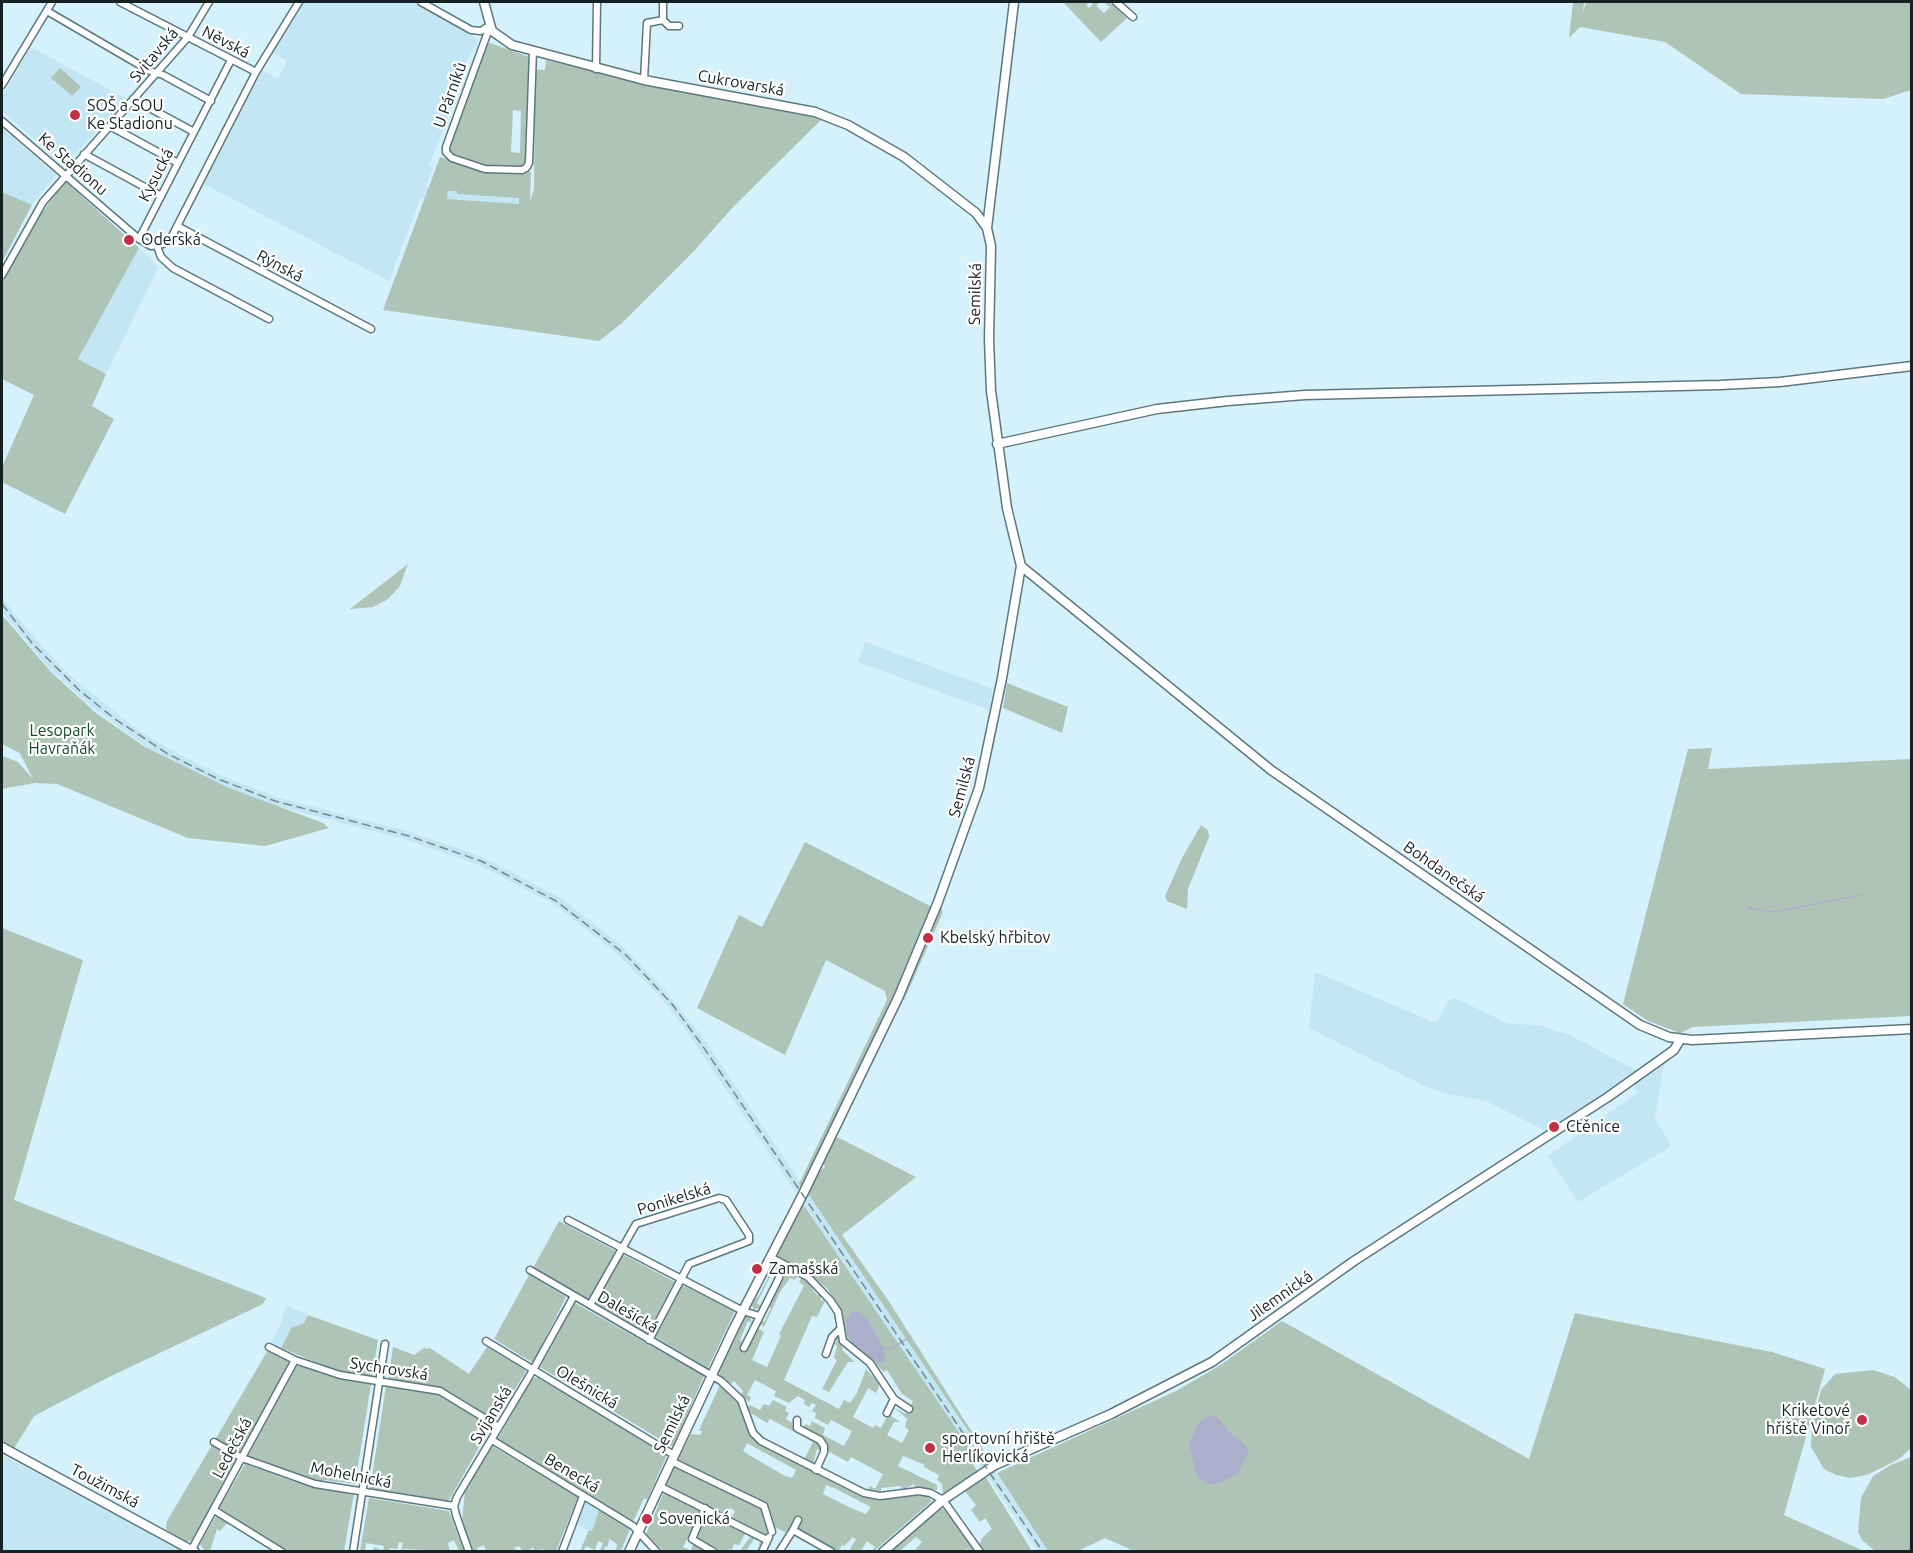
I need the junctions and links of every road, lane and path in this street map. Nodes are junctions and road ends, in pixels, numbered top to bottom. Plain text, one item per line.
1 (52, 2) edge
2 (120, 2) edge
3 (209, 2) edge
4 (288, 2) edge
5 (421, 2) edge
6 (484, 2) edge
7 (597, 2) edge
8 (663, 2) edge
9 (1014, 2) edge
10 (1116, 2) edge
11 (298, 4) edge
12 (46, 11) junction
13 (1132, 17) dead end
14 (663, 20) junction
15 (490, 26) junction
16 (679, 26) dead end
17 (188, 37) junction
18 (533, 51) junction
19 (231, 60) junction
20 (596, 69) junction
21 (256, 72) junction
22 (157, 73) junction
23 (644, 80) junction
24 (2, 85) edge
25 (133, 99) junction
26 (211, 100) junction
27 (2, 121) edge
28 (110, 126) junction
29 (194, 132) junction
30 (84, 154) junction
31 (178, 162) junction
32 (65, 175) junction
33 (161, 196) junction
34 (177, 226) junction
35 (987, 228) junction
36 (139, 239) junction
37 (157, 246) junction
38 (2, 276) edge
39 (268, 320) dead end
40 (371, 329) dead end
41 (1911, 366) edge
42 (997, 444) junction
43 (1021, 566) junction
44 (1911, 1029) edge
45 (1680, 1040) junction
46 (568, 1220) dead end
47 (621, 1249) junction
48 (770, 1257) junction
49 (530, 1270) dead end
50 (779, 1278) dead end
51 (681, 1280) junction
52 (574, 1296) junction
53 (590, 1305) junction
54 (743, 1311) junction
55 (759, 1316) junction
56 (841, 1328) junction
57 (648, 1340) junction
58 (486, 1341) dead end
59 (385, 1344) dead end
60 (269, 1347) dead end
61 (744, 1348) dead end
62 (826, 1354) dead end
63 (295, 1360) junction
64 (533, 1370) junction
65 (712, 1377) junction
66 (380, 1382) junction
67 (894, 1399) junction
68 (909, 1409) dead end
69 (887, 1413) dead end
70 (797, 1420) dead end
71 (499, 1427) junction
72 (492, 1440) junction
73 (214, 1442) dead end
74 (2, 1447) edge
75 (242, 1458) junction
76 (673, 1458) junction
77 (816, 1470) junction
78 (659, 1485) junction
79 (362, 1492) junction
80 (583, 1496) junction
81 (943, 1500) junction
82 (454, 1506) junction
83 (705, 1508) junction
84 (214, 1510) junction
85 (798, 1520) dead end
86 (639, 1530) junction
87 (793, 1530) junction
88 (772, 1532) junction
89 (786, 1539) junction
90 (767, 1540) junction
91 (194, 1550) edge
92 (282, 1551) edge
93 (353, 1551) edge
94 (470, 1551) edge
95 (562, 1551) edge
96 (629, 1551) edge
97 (657, 1551) edge
98 (714, 1551) edge
99 (762, 1551) edge
100 (779, 1551) edge
101 (832, 1551) edge
102 (883, 1551) edge
103 (980, 1551) edge

1 - 12 street
2 - 17 street, Něvská
3 - 17 street, Svitavská
4 - 11 street
5 - 15 street
6 - 15 street
7 - 20 street
8 - 14 street
9 - 35 street, Semilská
10 - 13 street
11 - 21 street
12 - 22 street
12 - 24 street
14 - 16 street
14 - 23 street
15 - 18 street, Cukrovarská
15 - 18 street, U Párníků
17 - 19 street, Něvská
17 - 22 street, Svitavská
18 - 20 street, Cukrovarská
19 - 21 street, Něvská
19 - 26 street, Kysucká
20 - 23 street, Cukrovarská
21 - 34 street
22 - 25 street, Svitavská
22 - 26 street
23 - 35 street, Cukrovarská
25 - 28 street, Svitavská
25 - 29 street
26 - 29 street, Kysucká
27 - 32 street, Ke Stadionu
28 - 30 street, Svitavská
28 - 31 street
29 - 31 street, Kysucká
30 - 32 street, Svitavská
30 - 33 street
31 - 33 street, Kysucká
32 - 36 street, Ke Stadionu
32 - 38 street, Svitavská
33 - 36 street, Kysucká
34 - 37 street
34 - 40 street, Rýnská
35 - 42 street, Semilská
36 - 37 street, Ke Stadionu
37 - 39 street
41 - 42 street
42 - 43 street, Semilská
43 - 45 street, Bohdanečská
43 - 48 street, Semilská
44 - 45 street, Bohdanečská
45 - 81 street, Jilemnická
46 - 47 street
47 - 51 street
47 - 51 street, Ponikelská
47 - 53 street
48 - 54 street, Semilská
48 - 56 street
49 - 52 street, Dalešická
50 - 55 street
51 - 54 street
51 - 57 street
52 - 53 street, Dalešická
52 - 64 street, Svijanská
53 - 57 street, Dalešická
54 - 55 street
54 - 65 street, Semilská
55 - 61 street
56 - 62 street
56 - 67 street
57 - 65 street, Dalešická
58 - 64 street, Olešnická
59 - 66 street
60 - 63 street, Sychrovská
63 - 66 street, Sychrovská
63 - 75 street, Ledečská
64 - 71 street, Svijanská
64 - 76 street, Olešnická
65 - 76 street, Semilská
65 - 77 street, Dalešická
66 - 71 street, Sychrovská
66 - 79 street
67 - 68 street
67 - 69 street
70 - 77 street
71 - 72 street, Svijanská
72 - 80 street, Benecká
72 - 82 street, Svijanská
73 - 75 street, Mohelnická
74 - 91 street, Toužimská
75 - 79 street, Mohelnická
75 - 84 street, Ledečská
76 - 78 street, Semilská
76 - 88 street, Olešnická
77 - 81 street, Dalešická
78 - 83 street
78 - 86 street, Semilská
79 - 82 street, Mohelnická
79 - 93 street
80 - 86 street, Benecká
80 - 95 street
81 - 102 street, Jilemnická
81 - 103 street
82 - 94 street
83 - 90 street
83 - 98 street
84 - 91 street, Ledečská
84 - 92 street
85 - 87 street
86 - 96 street, Semilská
86 - 97 street
87 - 89 street
87 - 101 street
88 - 89 street
88 - 90 street
89 - 100 street
90 - 99 street

